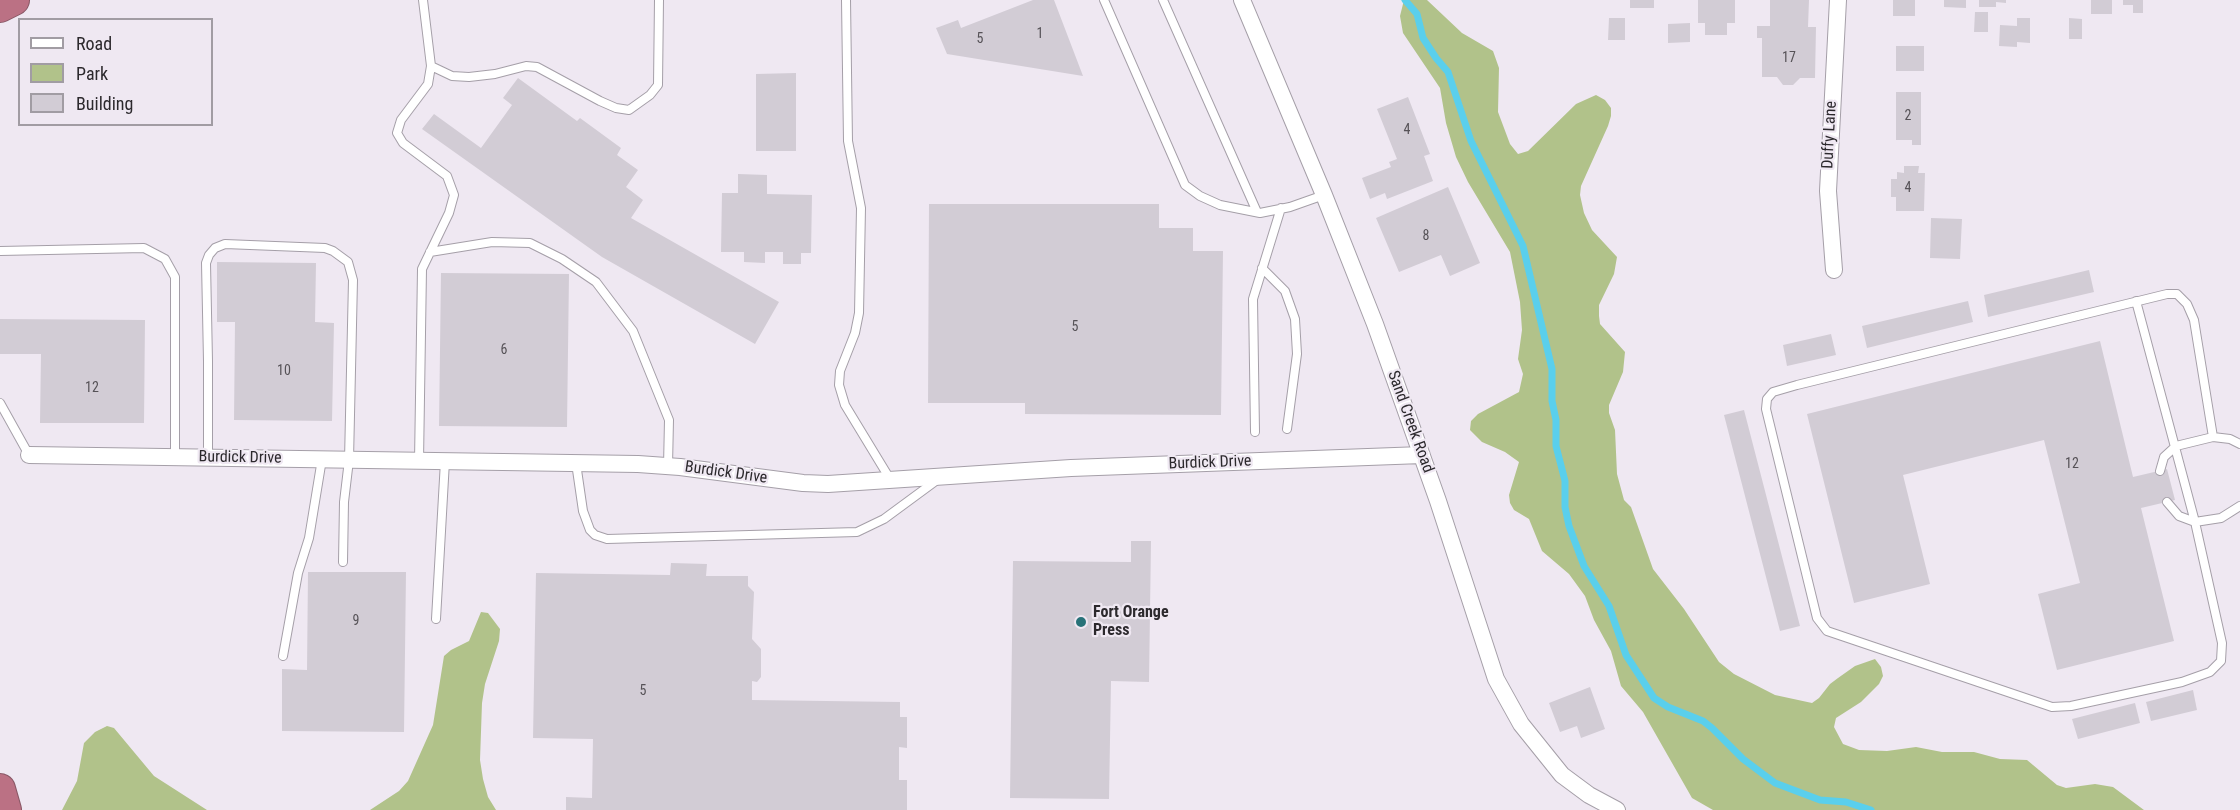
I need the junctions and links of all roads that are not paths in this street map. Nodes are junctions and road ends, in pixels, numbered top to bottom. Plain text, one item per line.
1 (14, 0) edge
2 (423, 0) edge
3 (659, 0) edge
4 (846, 0) edge
5 (1104, 0) edge
6 (1163, 0) edge
7 (1242, 0) edge
8 (1838, 0) edge
9 (0, 7) edge
10 (431, 66) junction
11 (1324, 195) junction
12 (1281, 208) junction
13 (1257, 212) junction
14 (0, 251) edge
15 (430, 252) junction
16 (1263, 268) junction
17 (1834, 270) dead end
18 (2136, 302) junction
19 (0, 403) edge
20 (1287, 429) dead end
21 (1255, 432) dead end
22 (2213, 437) junction
23 (2240, 444) edge
24 (2176, 446) junction
25 (29, 455) joint
26 (1422, 455) junction
27 (175, 457) junction
28 (208, 458) junction
29 (322, 459) junction
30 (349, 460) junction
31 (419, 461) junction
32 (445, 461) junction
33 (576, 463) junction
34 (668, 466) junction
35 (2160, 471) dead end
36 (942, 476) junction
37 (890, 480) junction
38 (2167, 502) dead end
39 (2240, 506) edge
40 (2195, 522) junction
41 (343, 562) dead end
42 (436, 619) dead end
43 (283, 656) dead end
44 (0, 789) edge
45 (6, 810) edge
46 (1617, 810) edge

1 - 9 highway
2 - 10 lane
3 - 10 lane
4 - 37 lane
5 - 13 lane
6 - 13 lane
7 - 11 street, Sand Creek Road
8 - 17 street, Duffy Lane
10 - 15 lane
11 - 12 lane
11 - 26 street, Sand Creek Road
12 - 13 lane
12 - 16 lane
14 - 27 lane
15 - 31 lane
15 - 34 lane
16 - 20 lane
16 - 21 lane
18 - 22 lane
18 - 24 lane
18 - 40 lane
19 - 25 lane
22 - 23 lane
22 - 24 lane
24 - 35 lane
24 - 40 lane
25 - 27 street, Burdick Drive
26 - 36 street, Burdick Drive
26 - 46 street, Sand Creek Road
27 - 28 street, Burdick Drive
28 - 29 street, Burdick Drive
28 - 30 lane
29 - 30 street, Burdick Drive
29 - 43 lane
30 - 31 street, Burdick Drive
30 - 41 lane
31 - 32 street, Burdick Drive
32 - 33 street, Burdick Drive
32 - 42 lane
33 - 34 street, Burdick Drive
33 - 36 lane
34 - 37 street, Burdick Drive
36 - 37 street, Burdick Drive
38 - 40 lane
39 - 40 lane
44 - 45 highway

